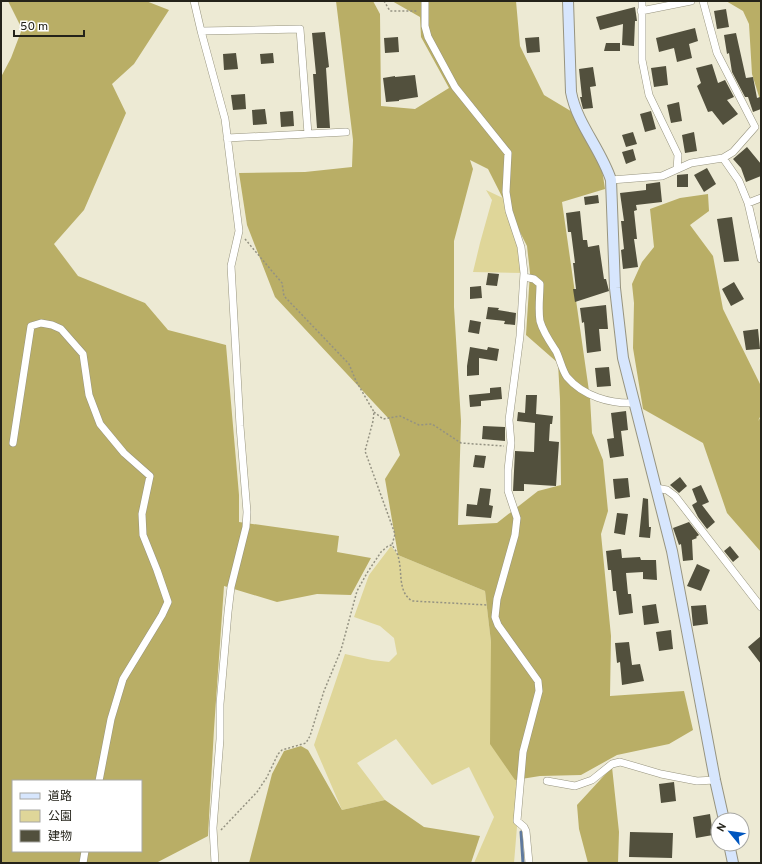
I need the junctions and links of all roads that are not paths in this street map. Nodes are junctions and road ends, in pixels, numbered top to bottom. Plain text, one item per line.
1 (194, 1) edge
2 (426, 1) edge
3 (568, 1) edge
4 (642, 1) edge
5 (691, 1) edge
6 (703, 1) edge
7 (641, 11) junction
8 (201, 31) junction
9 (346, 132) dead end
10 (308, 134) junction
11 (227, 138) junction
12 (723, 158) junction
13 (677, 169) junction
14 (611, 180) junction
15 (761, 198) edge
16 (748, 203) junction
17 (761, 259) edge
18 (524, 277) junction
19 (634, 403) junction
20 (13, 443) dead end
21 (656, 488) junction
22 (761, 607) edge
23 (99, 780) edge
24 (715, 780) junction
25 (547, 781) dead end
26 (722, 812) edge
27 (85, 852) edge
28 (731, 852) edge
29 (83, 863) edge
30 (215, 863) edge
31 (529, 863) edge
32 (734, 863) edge

1 - 8 street
2 - 18 street
3 - 14 street
4 - 7 street
5 - 7 street
6 - 12 street
7 - 13 street
8 - 10 street
8 - 11 street
9 - 10 street
10 - 11 street
11 - 30 street
12 - 13 street
12 - 16 street
13 - 14 street
14 - 19 street
15 - 16 street
16 - 17 street
18 - 19 street
18 - 31 street
19 - 21 street
20 - 23 street
21 - 22 street
21 - 24 street
24 - 25 street
24 - 26 street
27 - 29 street
28 - 32 street

